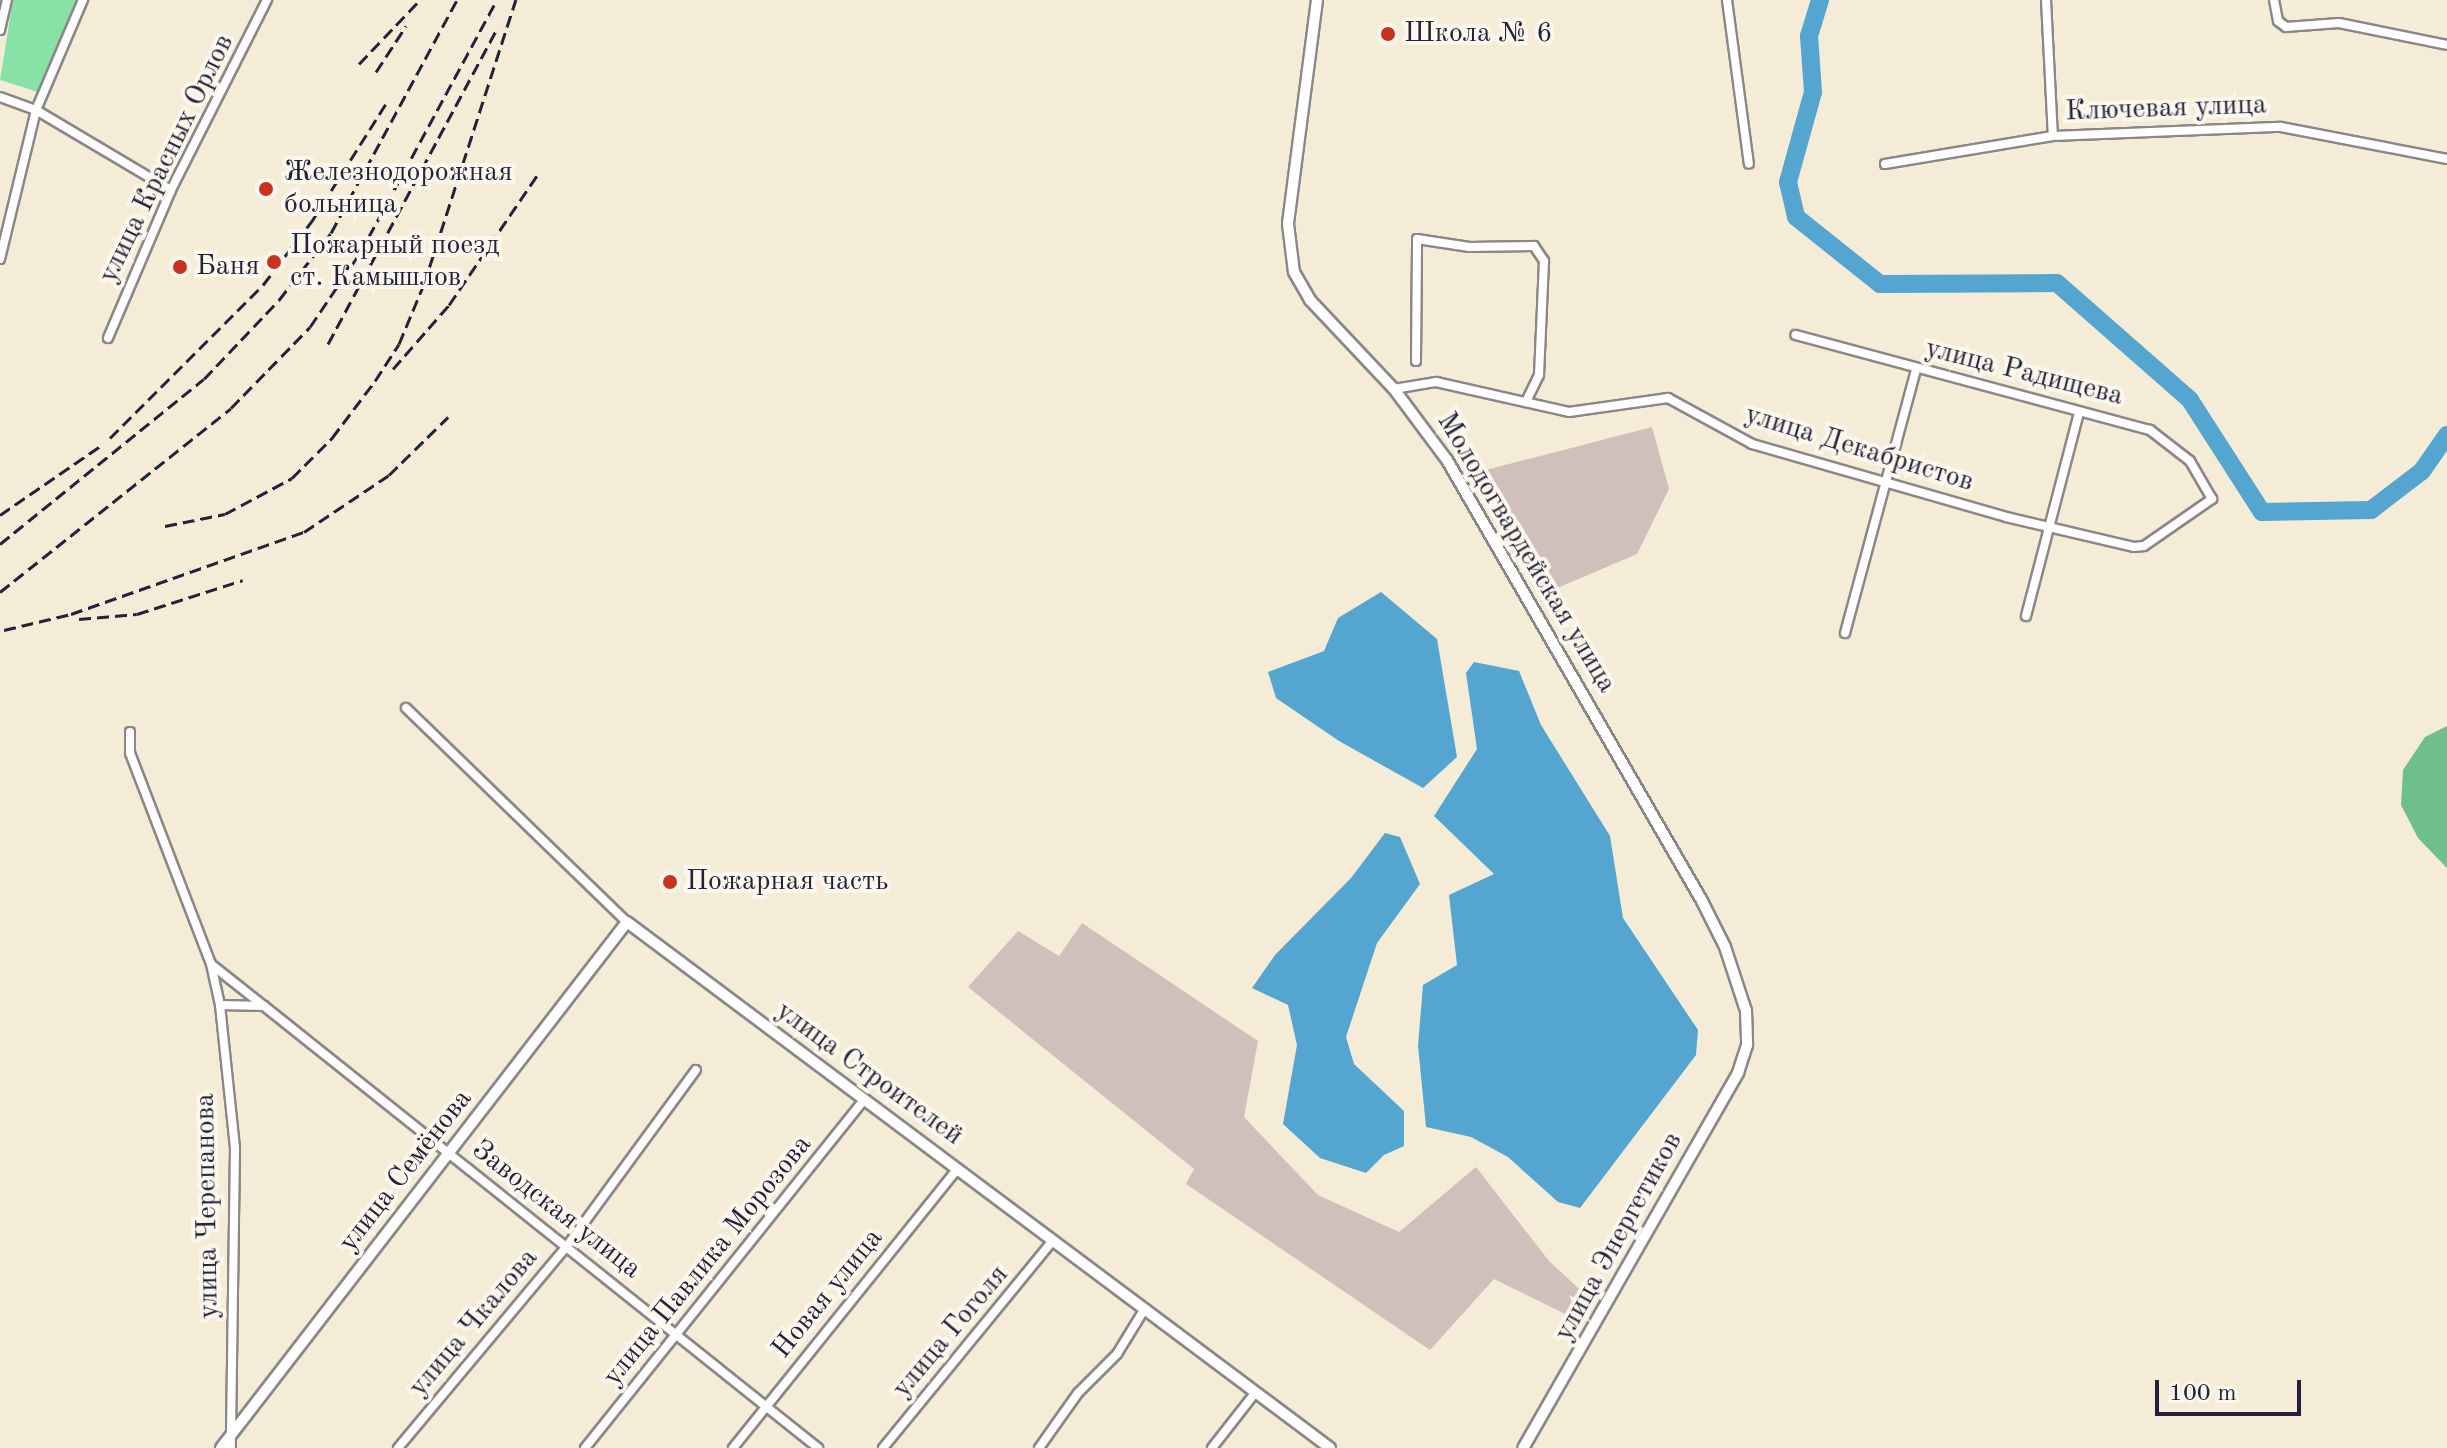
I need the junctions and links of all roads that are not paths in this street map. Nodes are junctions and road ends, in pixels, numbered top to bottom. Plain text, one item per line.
1 (7, 0) edge
2 (83, 0) edge
3 (267, 0) edge
4 (1317, 0) edge
5 (1727, 0) edge
6 (2046, 0) edge
7 (2274, 0) edge
8 (0, 30) edge
9 (2447, 45) edge
10 (0, 97) edge
11 (36, 110) junction
12 (2053, 136) junction
13 (2447, 159) edge
14 (1749, 164) dead end
15 (1885, 164) dead end
16 (171, 190) junction
17 (0, 259) edge
18 (1795, 335) dead end
19 (108, 338) dead end
20 (1416, 361) dead end
21 (1916, 369) junction
22 (1394, 389) junction
23 (1526, 402) junction
24 (2079, 413) junction
25 (1886, 481) junction
26 (2212, 499) joint
27 (2047, 527) junction
28 (2026, 616) dead end
29 (1845, 633) dead end
30 (406, 708) dead end
31 (130, 732) dead end
32 (627, 922) junction
33 (211, 964) junction
34 (220, 1005) junction
35 (264, 1006) junction
36 (1747, 1045) joint
37 (696, 1070) dead end
38 (864, 1100) junction
39 (449, 1153) junction
40 (957, 1169) junction
41 (1051, 1243) junction
42 (567, 1246) junction
43 (1144, 1310) junction
44 (677, 1335) junction
45 (1255, 1393) junction
46 (766, 1404) junction
47 (232, 1430) junction
48 (221, 1448) edge
49 (231, 1448) edge
50 (398, 1448) edge
51 (585, 1448) edge
52 (733, 1448) edge
53 (818, 1448) edge
54 (883, 1448) edge
55 (1039, 1448) edge
56 (1212, 1448) edge
57 (1330, 1448) edge
58 (1523, 1448) edge

1 - 8 street
2 - 11 street
3 - 16 street, улица Красных Орлов
4 - 22 street, Молодогвардейская улица
5 - 14 street
6 - 12 street
7 - 9 street
10 - 11 street
11 - 16 street
11 - 17 street
12 - 13 street, Ключевая улица
12 - 15 street, Ключевая улица
16 - 19 street, улица Красных Орлов
18 - 21 street, улица Радищева
20 - 23 street
21 - 24 street, улица Радищева
21 - 25 street
22 - 23 street, улица Декабристов
22 - 36 street, Молодогвардейская улица
23 - 25 street, улица Декабристов
24 - 26 street, улица Радищева
24 - 27 street
25 - 27 street, улица Декабристов
25 - 29 street
26 - 27 street, улица Декабристов
27 - 28 street
30 - 32 street, улица Строителей
31 - 33 street
32 - 38 street, улица Строителей
32 - 39 street, улица Семёнова
33 - 34 street, улица Черепанова
33 - 35 street, Заводская улица
34 - 35 street
34 - 47 street, улица Черепанова
35 - 39 street, Заводская улица
36 - 58 street, улица Энергетиков
37 - 42 street, улица Чкалова
38 - 40 street, улица Строителей
38 - 44 street, улица Павлика Морозова
39 - 42 street, Заводская улица
39 - 47 street, улица Семёнова
40 - 41 street, улица Строителей
40 - 46 street, Новая улица
41 - 43 street, улица Строителей
41 - 54 street, улица Гоголя
42 - 44 street, Заводская улица
42 - 50 street, улица Чкалова
43 - 45 street, улица Строителей
43 - 55 street
44 - 46 street, Заводская улица
44 - 51 street, улица Павлика Морозова
45 - 56 street
45 - 57 street, улица Строителей
46 - 52 street, Новая улица
46 - 53 street, Заводская улица
47 - 48 street, улица Семёнова
47 - 49 street, улица Черепанова

